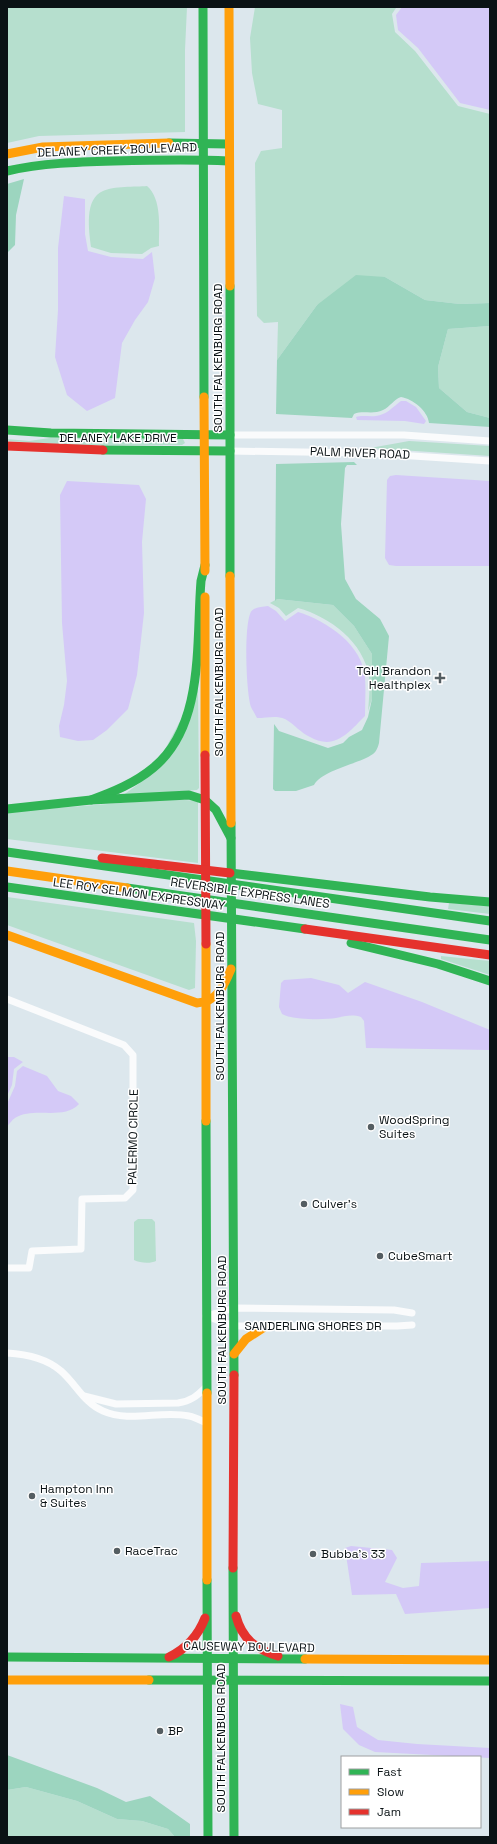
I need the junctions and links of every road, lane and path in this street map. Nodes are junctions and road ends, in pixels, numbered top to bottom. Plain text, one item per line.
1 (203, 7) edge
2 (229, 7) edge
3 (228, 139) junction
4 (203, 143) junction
5 (7, 154) edge
6 (204, 160) junction
7 (228, 161) junction
8 (7, 171) edge
9 (7, 430) edge
10 (204, 435) junction
11 (230, 435) junction
12 (490, 441) edge
13 (7, 446) edge
14 (204, 451) junction
15 (230, 451) junction
16 (490, 461) edge
17 (205, 565) junction
18 (91, 800) junction
19 (207, 800) junction
20 (7, 809) edge
21 (231, 838) junction
22 (7, 851) edge
23 (7, 871) edge
24 (62, 879) junction
25 (7, 887) edge
26 (490, 902) edge
27 (267, 904) junction
28 (490, 921) edge
29 (268, 925) junction
30 (490, 932) edge
31 (7, 935) edge
32 (490, 940) edge
33 (490, 955) edge
34 (231, 969) junction
35 (490, 981) edge
36 (7, 999) edge
37 (205, 1003) junction
38 (7, 1268) edge
39 (235, 1308) junction
40 (412, 1313) dead end
41 (206, 1316) junction
42 (412, 1325) dead end
43 (234, 1326) junction
44 (266, 1326) junction
45 (7, 1353) edge
46 (234, 1354) junction
47 (206, 1387) junction
48 (82, 1395) junction
49 (206, 1423) junction
50 (234, 1590) junction
51 (206, 1614) junction
52 (7, 1657) edge
53 (166, 1658) junction
54 (206, 1658) junction
55 (232, 1659) junction
56 (291, 1660) junction
57 (490, 1660) edge
58 (7, 1680) edge
59 (207, 1680) junction
60 (233, 1681) junction
61 (490, 1681) edge
62 (208, 1837) edge
63 (234, 1837) edge

1 - 4 main road, SOUTH FALKENBURG ROAD
2 - 3 main road, SOUTH FALKENBURG ROAD
3 - 4 main road, DELANEY CREEK BOULEVARD
3 - 7 main road, SOUTH FALKENBURG ROAD
4 - 5 main road, DELANEY CREEK BOULEVARD
4 - 6 main road, SOUTH FALKENBURG ROAD
6 - 7 main road, DELANEY CREEK BOULEVARD
6 - 8 main road, DELANEY CREEK BOULEVARD
6 - 10 main road, SOUTH FALKENBURG ROAD
7 - 11 main road, SOUTH FALKENBURG ROAD
9 - 10 main road, DELANEY LAKE DRIVE
10 - 11 main road, DELANEY LAKE DRIVE
10 - 14 main road, SOUTH FALKENBURG ROAD
11 - 12 street, PALM RIVER ROAD
11 - 15 main road, SOUTH FALKENBURG ROAD
13 - 14 main road, DELANEY LAKE DRIVE
14 - 15 main road, DELANEY LAKE DRIVE
14 - 17 main road, SOUTH FALKENBURG ROAD
15 - 16 street, PALM RIVER ROAD
15 - 21 main road, SOUTH FALKENBURG ROAD
17 - 18 main road
17 - 19 main road, SOUTH FALKENBURG ROAD
18 - 19 main road
18 - 20 main road
19 - 21 main road
19 - 37 main road, SOUTH FALKENBURG ROAD
21 - 34 main road, SOUTH FALKENBURG ROAD
22 - 26 main road
22 - 28 main road
23 - 24 main road, REVERSIBLE EXPRESS LANES
24 - 27 main road, REVERSIBLE EXPRESS LANES
24 - 27 main road
25 - 29 main road, LEE ROY SELMON EXPRESSWAY
27 - 30 main road
27 - 32 main road, REVERSIBLE EXPRESS LANES
29 - 33 main road
29 - 35 main road
31 - 37 main road
34 - 37 main road
34 - 39 main road, SOUTH FALKENBURG ROAD
36 - 38 street, PALERMO CIRCLE
37 - 41 main road, SOUTH FALKENBURG ROAD
39 - 40 street, SANDERLING SHORES DR
39 - 41 street, SANDERLING SHORES DR
39 - 43 main road, SOUTH FALKENBURG ROAD
41 - 43 street, SANDERLING SHORES DR
41 - 47 main road, SOUTH FALKENBURG ROAD
42 - 44 street, SANDERLING SHORES DR
43 - 44 street, SANDERLING SHORES DR
43 - 46 main road, SOUTH FALKENBURG ROAD
44 - 46 main road
45 - 48 street
46 - 50 main road, SOUTH FALKENBURG ROAD
47 - 48 street
47 - 49 main road, SOUTH FALKENBURG ROAD
48 - 49 street
49 - 51 main road, SOUTH FALKENBURG ROAD
50 - 55 main road, SOUTH FALKENBURG ROAD
50 - 56 main road
51 - 53 main road
51 - 54 main road, SOUTH FALKENBURG ROAD
52 - 53 main road, CAUSEWAY BOULEVARD
53 - 54 main road, CAUSEWAY BOULEVARD
54 - 55 main road, CAUSEWAY BOULEVARD
54 - 59 main road, SOUTH FALKENBURG ROAD
55 - 56 main road, CAUSEWAY BOULEVARD
55 - 60 main road, SOUTH FALKENBURG ROAD
56 - 57 main road, CAUSEWAY BOULEVARD
58 - 59 main road
59 - 60 main road
59 - 62 main road, SOUTH FALKENBURG ROAD
60 - 61 main road
60 - 63 main road, SOUTH FALKENBURG ROAD

